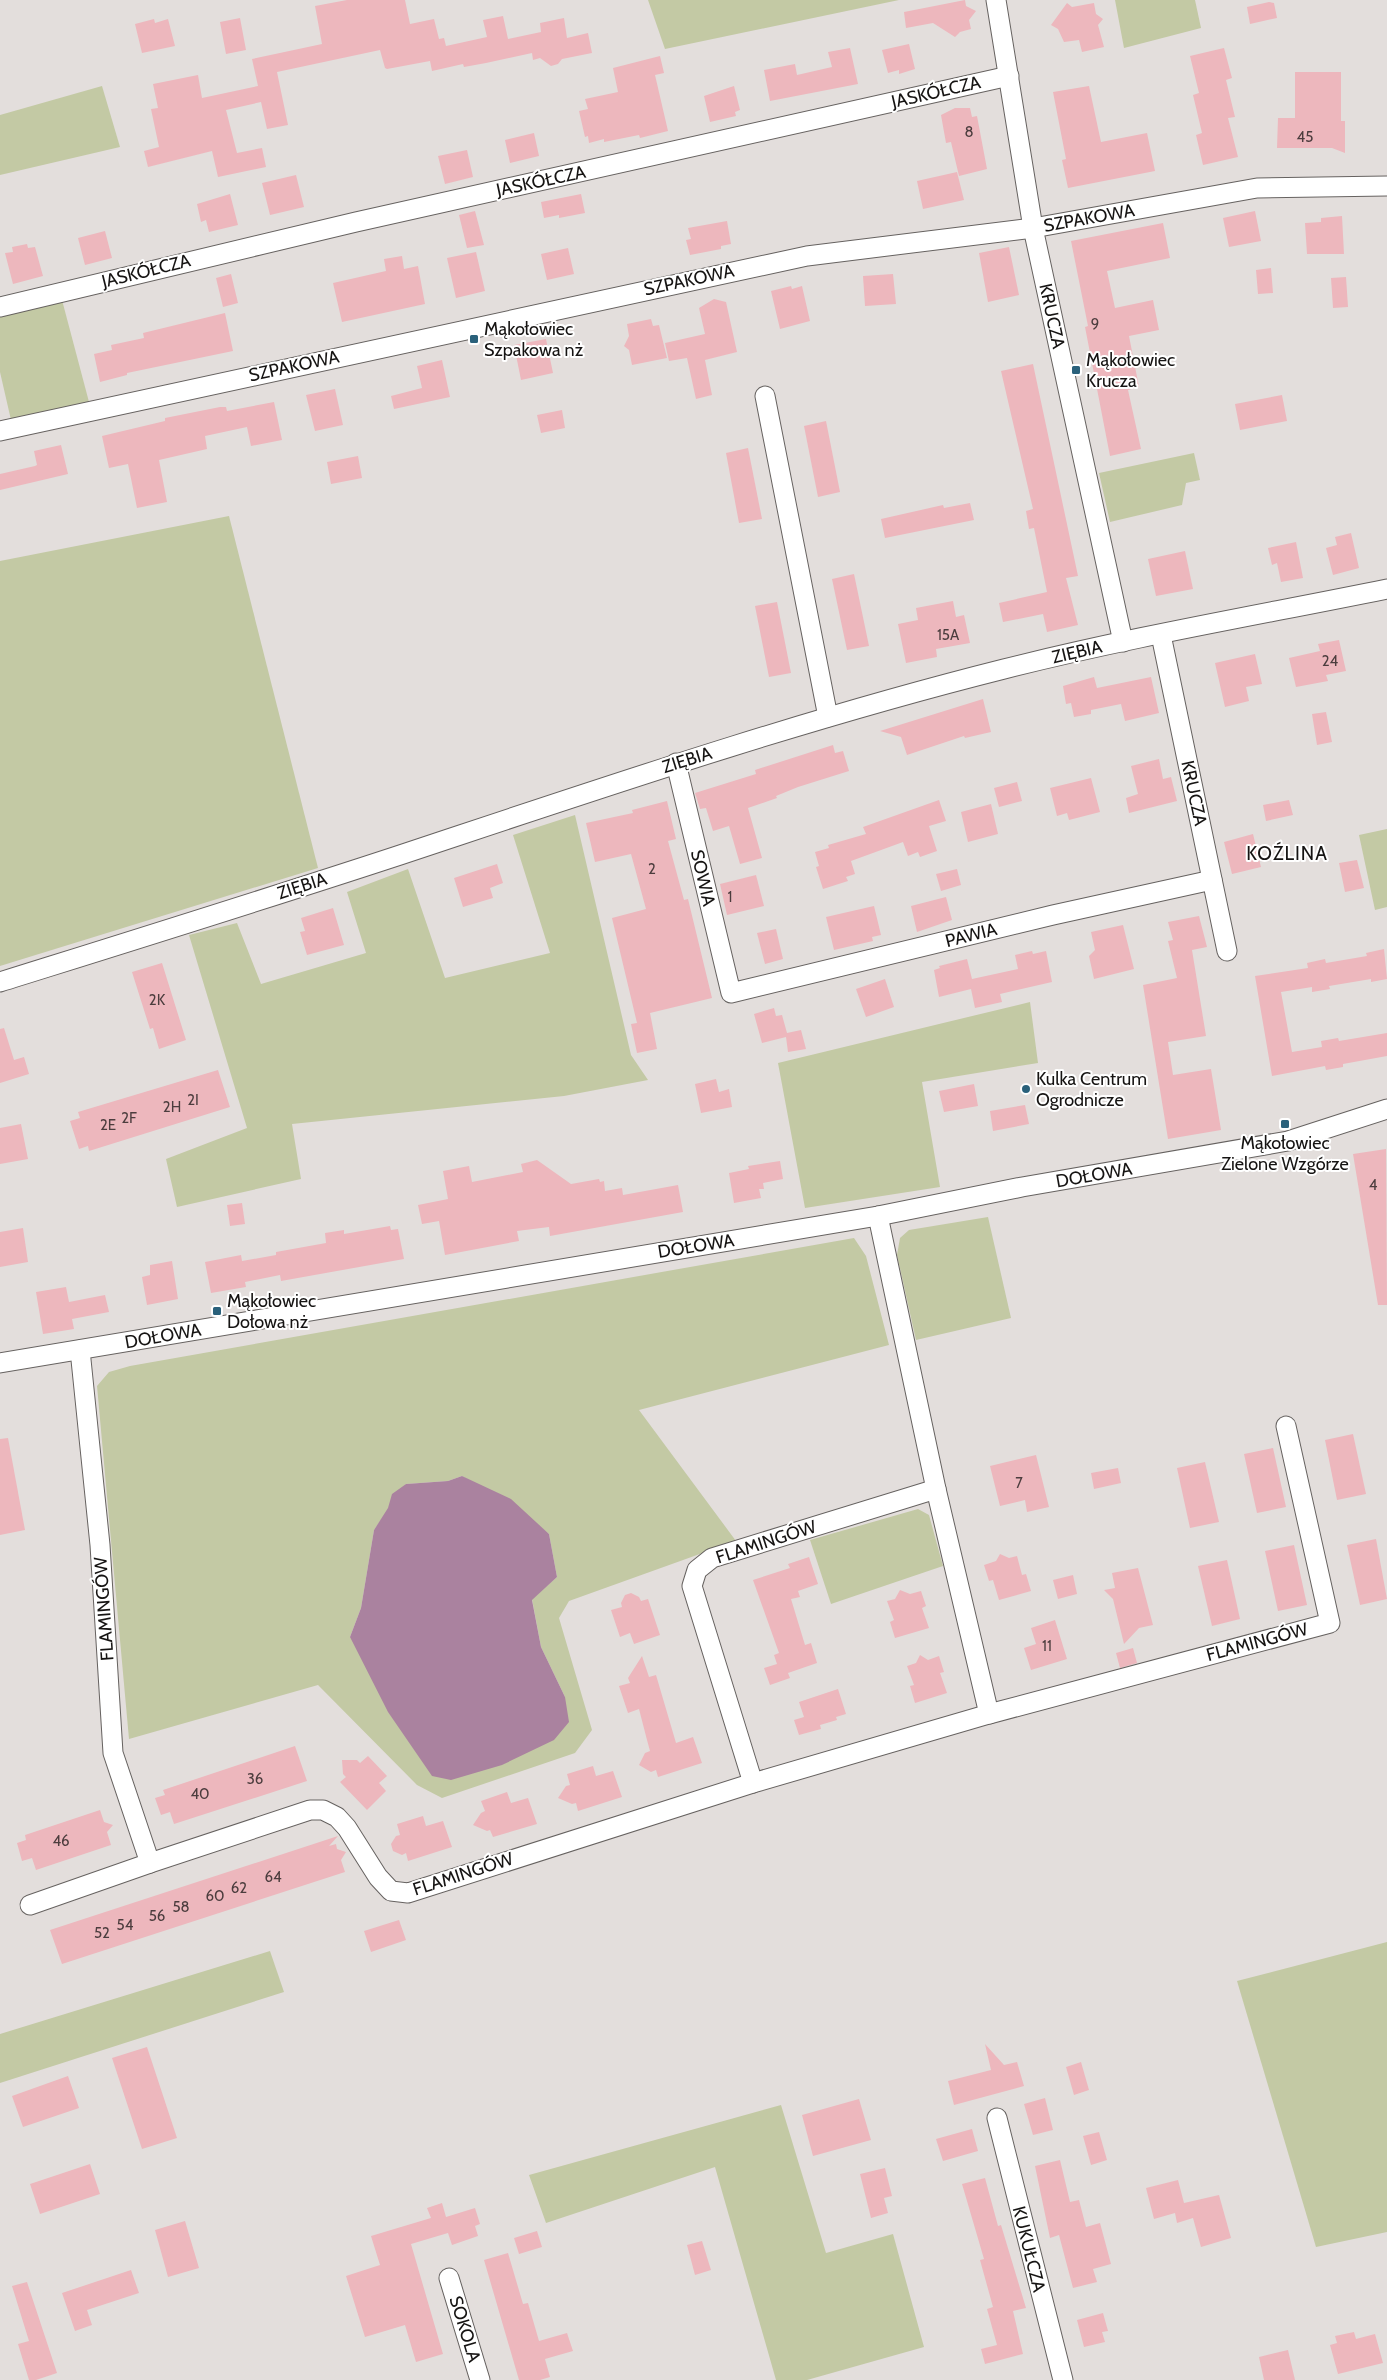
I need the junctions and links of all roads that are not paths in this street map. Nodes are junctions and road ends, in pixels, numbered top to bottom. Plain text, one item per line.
1 (996, 0) edge
2 (1009, 76) junction
3 (1387, 186) edge
4 (1033, 228) junction
5 (0, 307) edge
6 (765, 396) dead end
7 (0, 431) edge
8 (1387, 590) edge
9 (1161, 635) junction
10 (1123, 642) junction
11 (828, 717) junction
12 (676, 763) junction
13 (1212, 880) junction
14 (1227, 951) dead end
15 (0, 982) edge
16 (731, 993) joint
17 (1387, 1109) edge
18 (878, 1216) junction
19 (80, 1350) junction
20 (0, 1363) edge
21 (1286, 1426) dead end
22 (936, 1489) junction
23 (989, 1714) junction
24 (753, 1782) junction
25 (150, 1862) junction
26 (30, 1905) dead end
27 (997, 2118) dead end
28 (449, 2278) dead end
29 (480, 2380) edge
30 (1063, 2380) edge

1 - 2 street
2 - 4 street, KRUCZA
2 - 5 street, JASKÓŁCZA
3 - 4 street, SZPAKOWA
4 - 7 street, SZPAKOWA
4 - 10 street, KRUCZA
6 - 11 street
8 - 9 street, ZIĘBIA
9 - 10 street, ZIĘBIA
9 - 13 street, KRUCZA
10 - 11 street, ZIĘBIA
11 - 12 street, ZIĘBIA
12 - 15 street, ZIĘBIA
12 - 16 street, SOWIA
13 - 14 street, KRUCZA
13 - 16 street, PAWIA
17 - 18 street, DOŁOWA
18 - 19 street, DOŁOWA
18 - 22 street
19 - 20 street, DOŁOWA
19 - 25 street, FLAMINGÓW
21 - 23 street, FLAMINGÓW
22 - 23 street
22 - 24 street, FLAMINGÓW
23 - 24 street, FLAMINGÓW
24 - 25 street, FLAMINGÓW
25 - 26 street, FLAMINGÓW
27 - 30 street, KUKUŁCZA
28 - 29 street, SOKOLA

